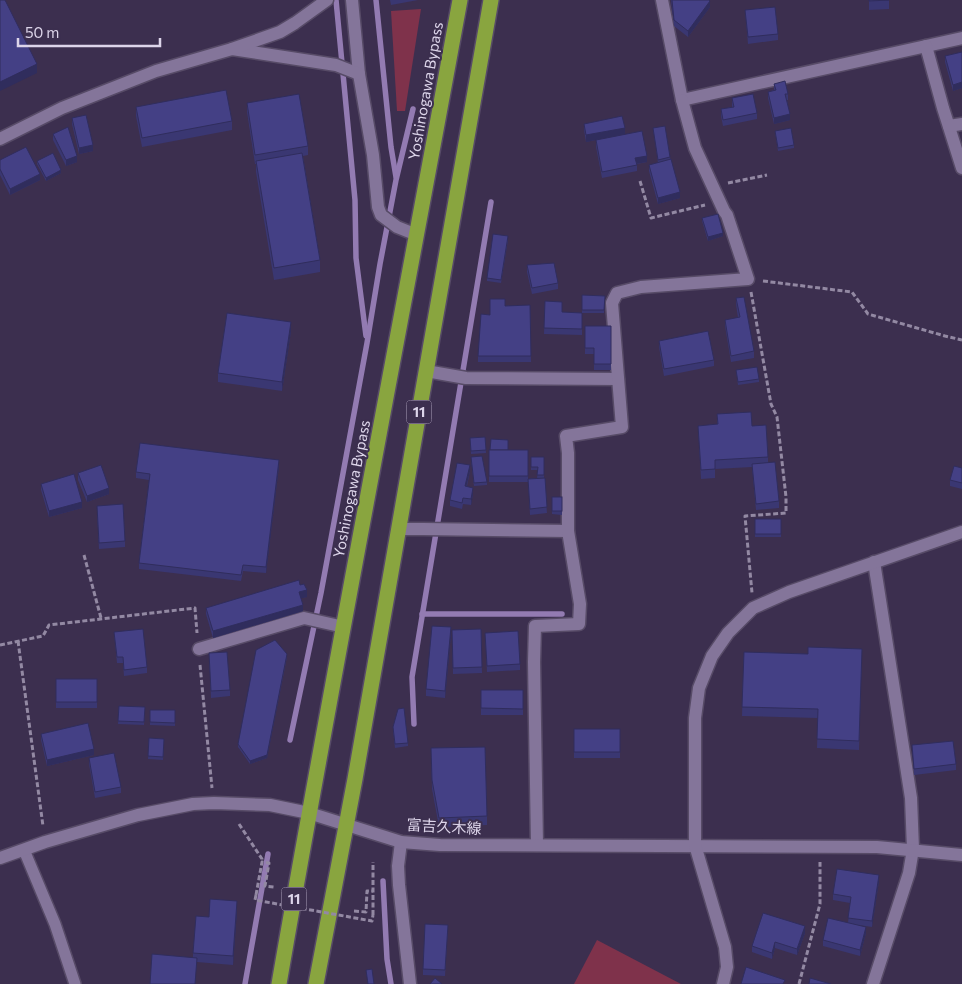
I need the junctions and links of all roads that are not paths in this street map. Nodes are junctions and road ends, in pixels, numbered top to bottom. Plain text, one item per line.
1 (327, 0) edge
2 (352, 0) edge
3 (460, 0) edge
4 (491, 0) edge
5 (662, 0) edge
6 (962, 38) edge
7 (926, 46) junction
8 (232, 49) junction
9 (354, 73) junction
10 (682, 100) junction
11 (962, 124) edge
12 (949, 126) junction
13 (0, 139) edge
14 (962, 168) edge
15 (417, 235) junction
16 (426, 371) junction
17 (618, 379) junction
18 (399, 529) junction
19 (568, 532) junction
20 (962, 532) edge
21 (874, 562) junction
22 (344, 627) junction
23 (199, 649) road end
24 (309, 813) junction
25 (346, 825) junction
26 (401, 842) junction
27 (537, 845) junction
28 (695, 845) junction
29 (913, 849) junction
30 (24, 850) junction
31 (962, 855) edge
32 (0, 858) edge
33 (74, 984) edge
34 (279, 984) edge
35 (316, 984) edge
36 (410, 984) edge
37 (723, 984) edge
38 (873, 984) edge

1 - 8 street
2 - 9 street
3 - 15 highway, Yoshinogawa Bypass / 11
4 - 16 highway, 11
5 - 10 street
6 - 7 street
7 - 10 street
7 - 12 street
8 - 9 street
8 - 13 street
9 - 15 street
10 - 17 street
11 - 12 street
12 - 14 street
15 - 22 highway, Yoshinogawa Bypass / 11
16 - 17 street
16 - 18 highway, 11
17 - 19 street
18 - 19 street
18 - 25 highway, 11
19 - 27 street
20 - 21 street
21 - 28 street
21 - 29 street
22 - 23 street
22 - 24 highway, Yoshinogawa Bypass / 11
24 - 25 street, 富吉久木線
24 - 30 street, 富吉久木線
24 - 34 highway, Yoshinogawa Bypass / 11
25 - 26 street, 富吉久木線
25 - 35 highway, 11
26 - 27 street, 富吉久木線
26 - 36 street
27 - 28 street, 富吉久木線
28 - 29 street, 富吉久木線
28 - 37 street
29 - 31 street, 富吉久木線
29 - 38 street
30 - 32 street, 富吉久木線
30 - 33 lane

